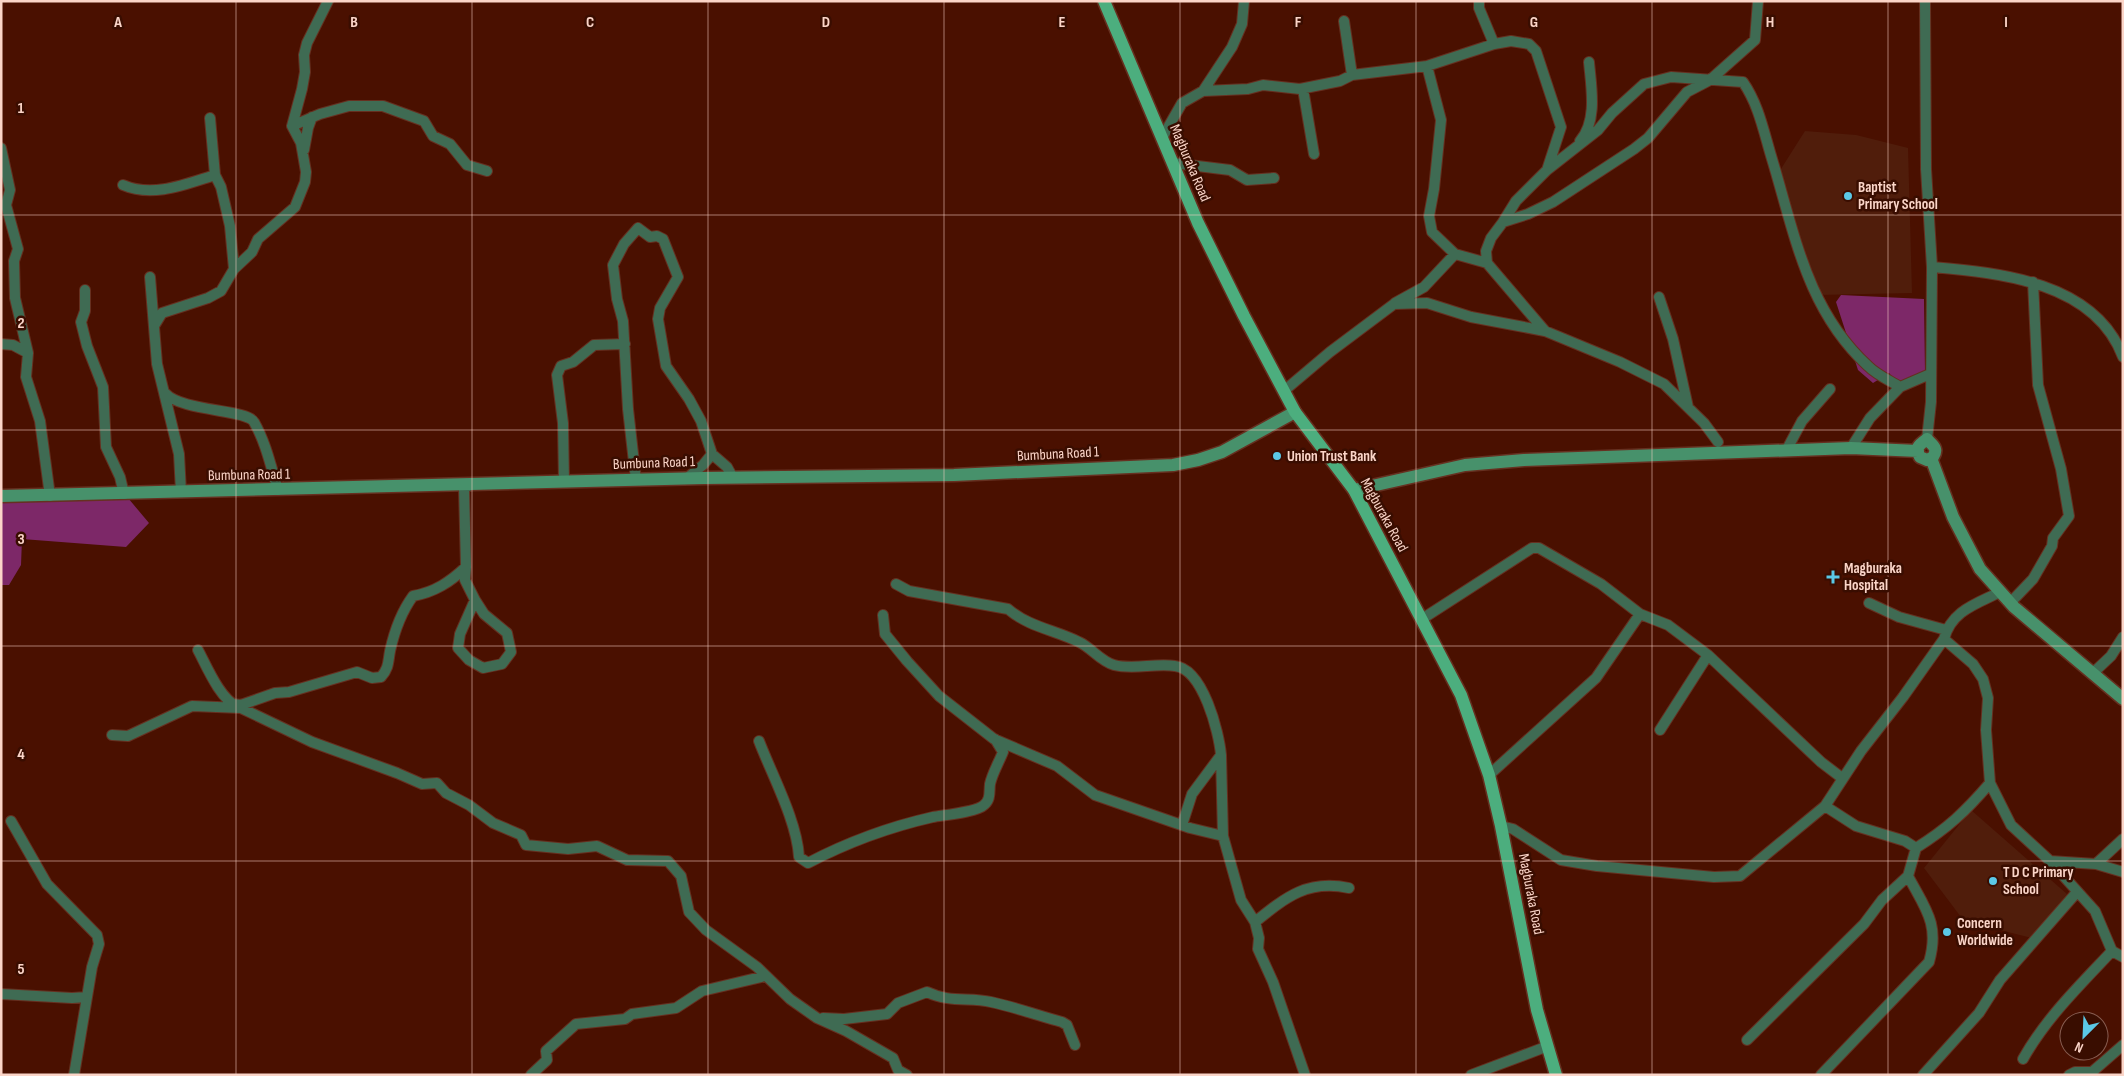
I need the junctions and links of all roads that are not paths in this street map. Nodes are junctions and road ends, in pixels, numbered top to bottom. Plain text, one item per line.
1 (328, 1) edge
2 (1104, 1) edge
3 (1244, 1) edge
4 (1479, 1) edge
5 (1758, 1) edge
6 (1925, 1) edge
7 (1344, 21) dead end
8 (1494, 44) junction
9 (1589, 62) dead end
10 (1426, 66) junction
11 (1352, 75) junction
12 (1710, 80) junction
13 (1303, 89) junction
14 (1203, 91) junction
15 (312, 117) junction
16 (210, 118) dead end
17 (292, 126) junction
18 (1162, 138) junction
19 (1575, 147) junction
20 (1, 148) edge
21 (304, 151) junction
22 (1314, 154) dead end
23 (1173, 163) junction
24 (1547, 170) junction
25 (487, 171) dead end
26 (215, 175) junction
27 (1274, 178) dead end
28 (123, 185) dead end
29 (1503, 222) junction
30 (1455, 254) junction
31 (1487, 263) junction
32 (1932, 267) junction
33 (234, 270) junction
34 (150, 277) dead end
35 (2032, 282) junction
36 (85, 290) dead end
37 (1659, 297) dead end
38 (1394, 304) junction
39 (154, 326) junction
40 (1545, 331) junction
41 (1, 344) edge
42 (625, 344) junction
43 (28, 352) junction
44 (2123, 357) edge
45 (1930, 374) junction
46 (1682, 375) junction
47 (1664, 384) junction
48 (1900, 387) junction
49 (1830, 388) dead end
50 (1285, 390) junction
51 (165, 393) junction
52 (1688, 406) junction
53 (1295, 412) junction
54 (1927, 439) junction
55 (1718, 442) dead end
56 (1851, 448) junction
57 (1786, 451) junction
58 (1918, 452) junction
59 (712, 454) junction
60 (1931, 458) junction
61 (733, 478) junction
62 (686, 479) junction
63 (636, 480) junction
64 (564, 482) junction
65 (471, 485) junction
66 (278, 490) junction
67 (1354, 490) junction
68 (181, 492) junction
69 (124, 494) junction
70 (1, 496) edge
71 (50, 496) junction
72 (466, 567) junction
73 (896, 584) dead end
74 (2000, 592) junction
75 (474, 600) junction
76 (1869, 603) dead end
77 (2010, 603) junction
78 (1640, 614) junction
79 (882, 615) dead end
80 (1422, 619) junction
81 (1945, 634) junction
82 (2123, 637) edge
83 (198, 650) dead end
84 (1708, 655) junction
85 (2093, 673) junction
86 (2123, 699) edge
87 (237, 706) junction
88 (1660, 730) dead end
89 (112, 735) dead end
90 (994, 739) junction
91 (759, 741) dead end
92 (1020, 750) junction
93 (1003, 752) junction
94 (1221, 755) junction
95 (1489, 775) junction
96 (1842, 778) junction
97 (1990, 784) junction
98 (1825, 806) junction
99 (11, 822) dead end
100 (1182, 826) junction
101 (1501, 826) junction
102 (1223, 836) junction
103 (2123, 839) edge
104 (1916, 848) junction
105 (2050, 861) junction
106 (2096, 864) junction
107 (2123, 872) edge
108 (1908, 876) junction
109 (1348, 888) dead end
110 (2077, 892) junction
111 (1255, 922) junction
112 (2112, 951) junction
113 (2123, 957) edge
114 (765, 976) junction
115 (1, 994) edge
116 (88, 996) junction
117 (817, 1018) junction
118 (1747, 1040) dead end
119 (1075, 1045) dead end
120 (2123, 1045) edge
121 (1548, 1046) junction
122 (2023, 1059) dead end
123 (74, 1075) edge
124 (531, 1075) edge
125 (907, 1075) edge
126 (1305, 1075) edge
127 (1471, 1075) edge
128 (1556, 1075) edge
129 (1821, 1075) edge
130 (1923, 1075) edge
131 (2069, 1075) edge

1 - 17 street
2 - 18 main road, Magburaka Road
3 - 14 street
4 - 8 street
5 - 12 street
6 - 32 street
7 - 11 street
8 - 10 street
8 - 24 street
9 - 19 street
10 - 11 street
10 - 30 street
11 - 13 street
12 - 19 street
12 - 29 street
12 - 48 street
13 - 14 street
13 - 22 street
14 - 18 street
15 - 17 street
15 - 21 street
15 - 25 street
16 - 26 street
17 - 21 street
18 - 23 main road, Magburaka Road
19 - 24 street
20 - 43 street
21 - 33 street
23 - 27 street
23 - 50 main road, Magburaka Road
24 - 29 street
26 - 28 street
26 - 33 street
29 - 31 street
30 - 31 street
30 - 38 street
31 - 40 street
32 - 35 street
32 - 45 street
33 - 39 street
34 - 39 street
35 - 44 street
35 - 77 street
36 - 69 street
37 - 46 street
38 - 40 street
38 - 50 street
39 - 51 street
40 - 47 street
41 - 43 street
42 - 59 street
42 - 63 street
42 - 64 street
43 - 71 street
45 - 48 street
45 - 54 street
46 - 47 street
46 - 52 street
47 - 52 street
48 - 56 street
49 - 57 street
50 - 53 main road, Magburaka Road
51 - 66 street
51 - 68 street
52 - 55 street
53 - 61 main road, Bumbuna Road 1
53 - 67 main road, Magburaka Road
54 - 58 main road
54 - 60 main road
56 - 57 main road
56 - 58 main road
57 - 67 main road
58 - 60 main road
59 - 61 street
59 - 62 street
60 - 74 main road
61 - 62 main road, Bumbuna Road 1
62 - 63 main road, Bumbuna Road 1
63 - 64 main road, Bumbuna Road 1
64 - 65 main road, Bumbuna Road 1
65 - 66 main road, Bumbuna Road 1
65 - 72 street
66 - 68 main road, Bumbuna Road 1
67 - 80 main road, Magburaka Road
68 - 69 main road, Bumbuna Road 1
69 - 71 main road, Bumbuna Road 1
70 - 71 main road, Bumbuna Road 1
72 - 75 street
72 - 87 street
73 - 94 street
74 - 77 main road
74 - 81 street
75 - 75 street
76 - 81 street
77 - 85 main road
78 - 80 street
78 - 84 street
78 - 95 street
79 - 90 street
80 - 95 main road, Magburaka Road
81 - 96 street
81 - 97 street
82 - 85 street
83 - 87 street
84 - 88 street
84 - 96 street
85 - 86 main road
87 - 89 street
87 - 114 street
90 - 92 street
90 - 93 street
91 - 93 street
92 - 93 street
92 - 100 street
94 - 100 street
94 - 102 street
95 - 101 main road, Magburaka Road
96 - 98 street
97 - 104 street
97 - 105 street
98 - 101 street
98 - 104 street
99 - 116 street
100 - 102 street
101 - 121 main road, Magburaka Road
102 - 111 street
103 - 106 street
104 - 108 street
105 - 106 street
105 - 110 street
106 - 107 street
108 - 118 street
108 - 129 street
109 - 111 street
110 - 112 street
110 - 130 street
111 - 126 street
112 - 113 street
112 - 122 street
114 - 117 street
114 - 124 street
115 - 116 street
116 - 123 street
117 - 119 street
117 - 125 street
120 - 131 street
121 - 127 street
121 - 128 main road, Magburaka Road

